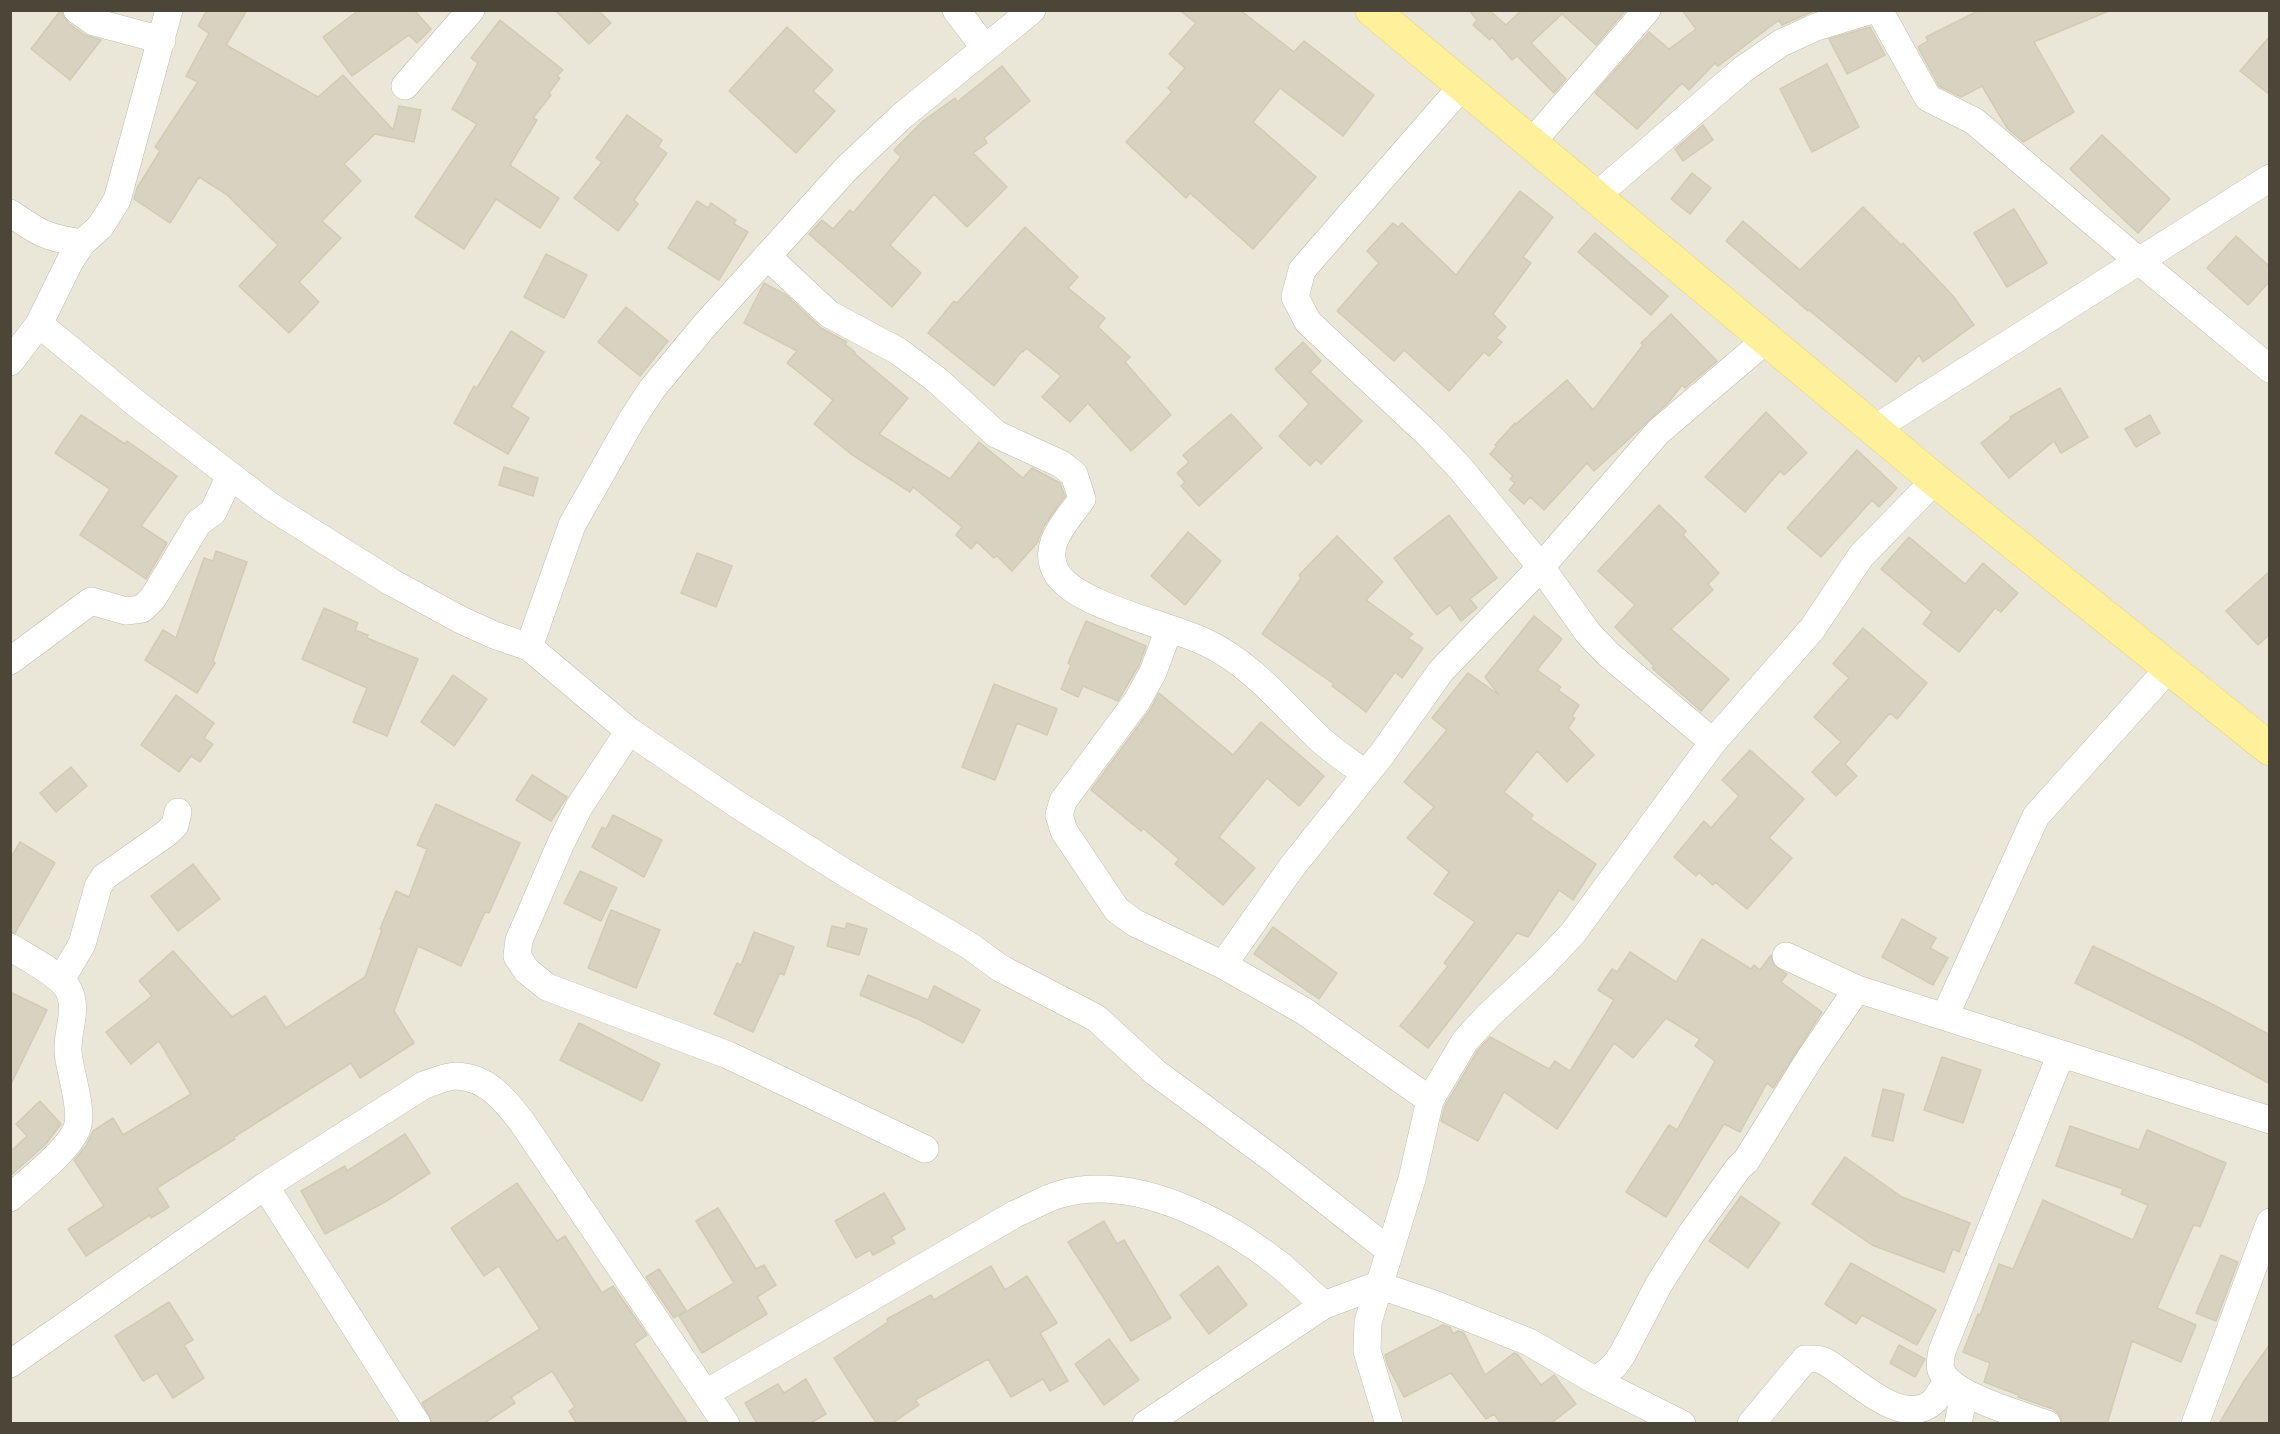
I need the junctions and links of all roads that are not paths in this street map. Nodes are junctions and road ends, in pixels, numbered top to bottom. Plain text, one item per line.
1 (77, 10) edge
2 (169, 10) edge
3 (471, 10) edge
4 (956, 10) edge
5 (1032, 10) edge
6 (1372, 10) edge
7 (1647, 10) edge
8 (1871, 10) edge
9 (1879, 10) edge
10 (162, 40) junction
11 (985, 48) junction
12 (1463, 85) junction
13 (405, 86) dead end
14 (1532, 142) junction
15 (2270, 178) edge
16 (1596, 196) junction
17 (10, 213) edge
18 (82, 243) junction
19 (767, 256) junction
20 (2140, 262) junction
21 (39, 324) junction
22 (1767, 339) junction
23 (10, 362) edge
24 (2270, 369) edge
25 (1874, 429) junction
26 (230, 476) junction
27 (1935, 480) junction
28 (1540, 567) junction
29 (1169, 629) junction
30 (529, 647) junction
31 (10, 661) edge
32 (2169, 668) junction
33 (629, 731) junction
34 (1713, 742) junction
35 (2270, 749) edge
36 (1365, 773) junction
37 (178, 812) dead end
38 (10, 947) edge
39 (1786, 956) dead end
40 (1223, 965) junction
41 (61, 980) junction
42 (1857, 989) junction
43 (1946, 1016) junction
44 (2061, 1054) junction
45 (1430, 1100) junction
46 (2270, 1120) edge
47 (925, 1149) dead end
48 (265, 1186) junction
49 (10, 1198) edge
50 (2270, 1222) edge
51 (1390, 1251) junction
52 (1378, 1285) junction
53 (1324, 1305) junction
54 (10, 1364) edge
55 (1596, 1381) junction
56 (1956, 1387) junction
57 (706, 1393) junction
58 (1996, 1416) edge
59 (407, 1420) edge
60 (726, 1424) edge
61 (1146, 1424) edge
62 (1389, 1424) edge
63 (1682, 1424) edge
64 (1751, 1424) edge
65 (1958, 1424) edge
66 (2047, 1424) edge
67 (2195, 1424) edge

1 - 10 street
2 - 10 street
3 - 13 street
4 - 11 street
5 - 11 street
6 - 12 main road
7 - 14 street
8 - 16 street
9 - 20 street
10 - 18 street
11 - 19 street
12 - 14 main road
12 - 28 street
14 - 16 main road
15 - 20 street
16 - 22 main road
17 - 18 street
18 - 21 street
19 - 29 street
19 - 30 street
20 - 24 street
20 - 25 street
21 - 23 street
21 - 26 street
22 - 25 main road
22 - 28 street
25 - 27 main road
26 - 30 street
26 - 31 street
27 - 32 main road
27 - 34 street
28 - 34 street
28 - 36 street
29 - 36 street
29 - 40 street
30 - 33 street
32 - 35 main road
32 - 43 street
33 - 47 street
33 - 51 street
34 - 45 street
36 - 40 street
37 - 41 street
38 - 41 street
39 - 42 street
40 - 45 street
41 - 49 street
42 - 43 street
42 - 55 street
43 - 44 street
44 - 46 street
44 - 56 street
45 - 51 street
48 - 54 street
48 - 57 street
48 - 59 street
50 - 67 street
51 - 52 street
52 - 53 street
52 - 55 street
52 - 62 street
53 - 57 street
53 - 61 street
55 - 63 street
56 - 58 street
56 - 64 street
56 - 65 street
57 - 60 street
58 - 66 street

